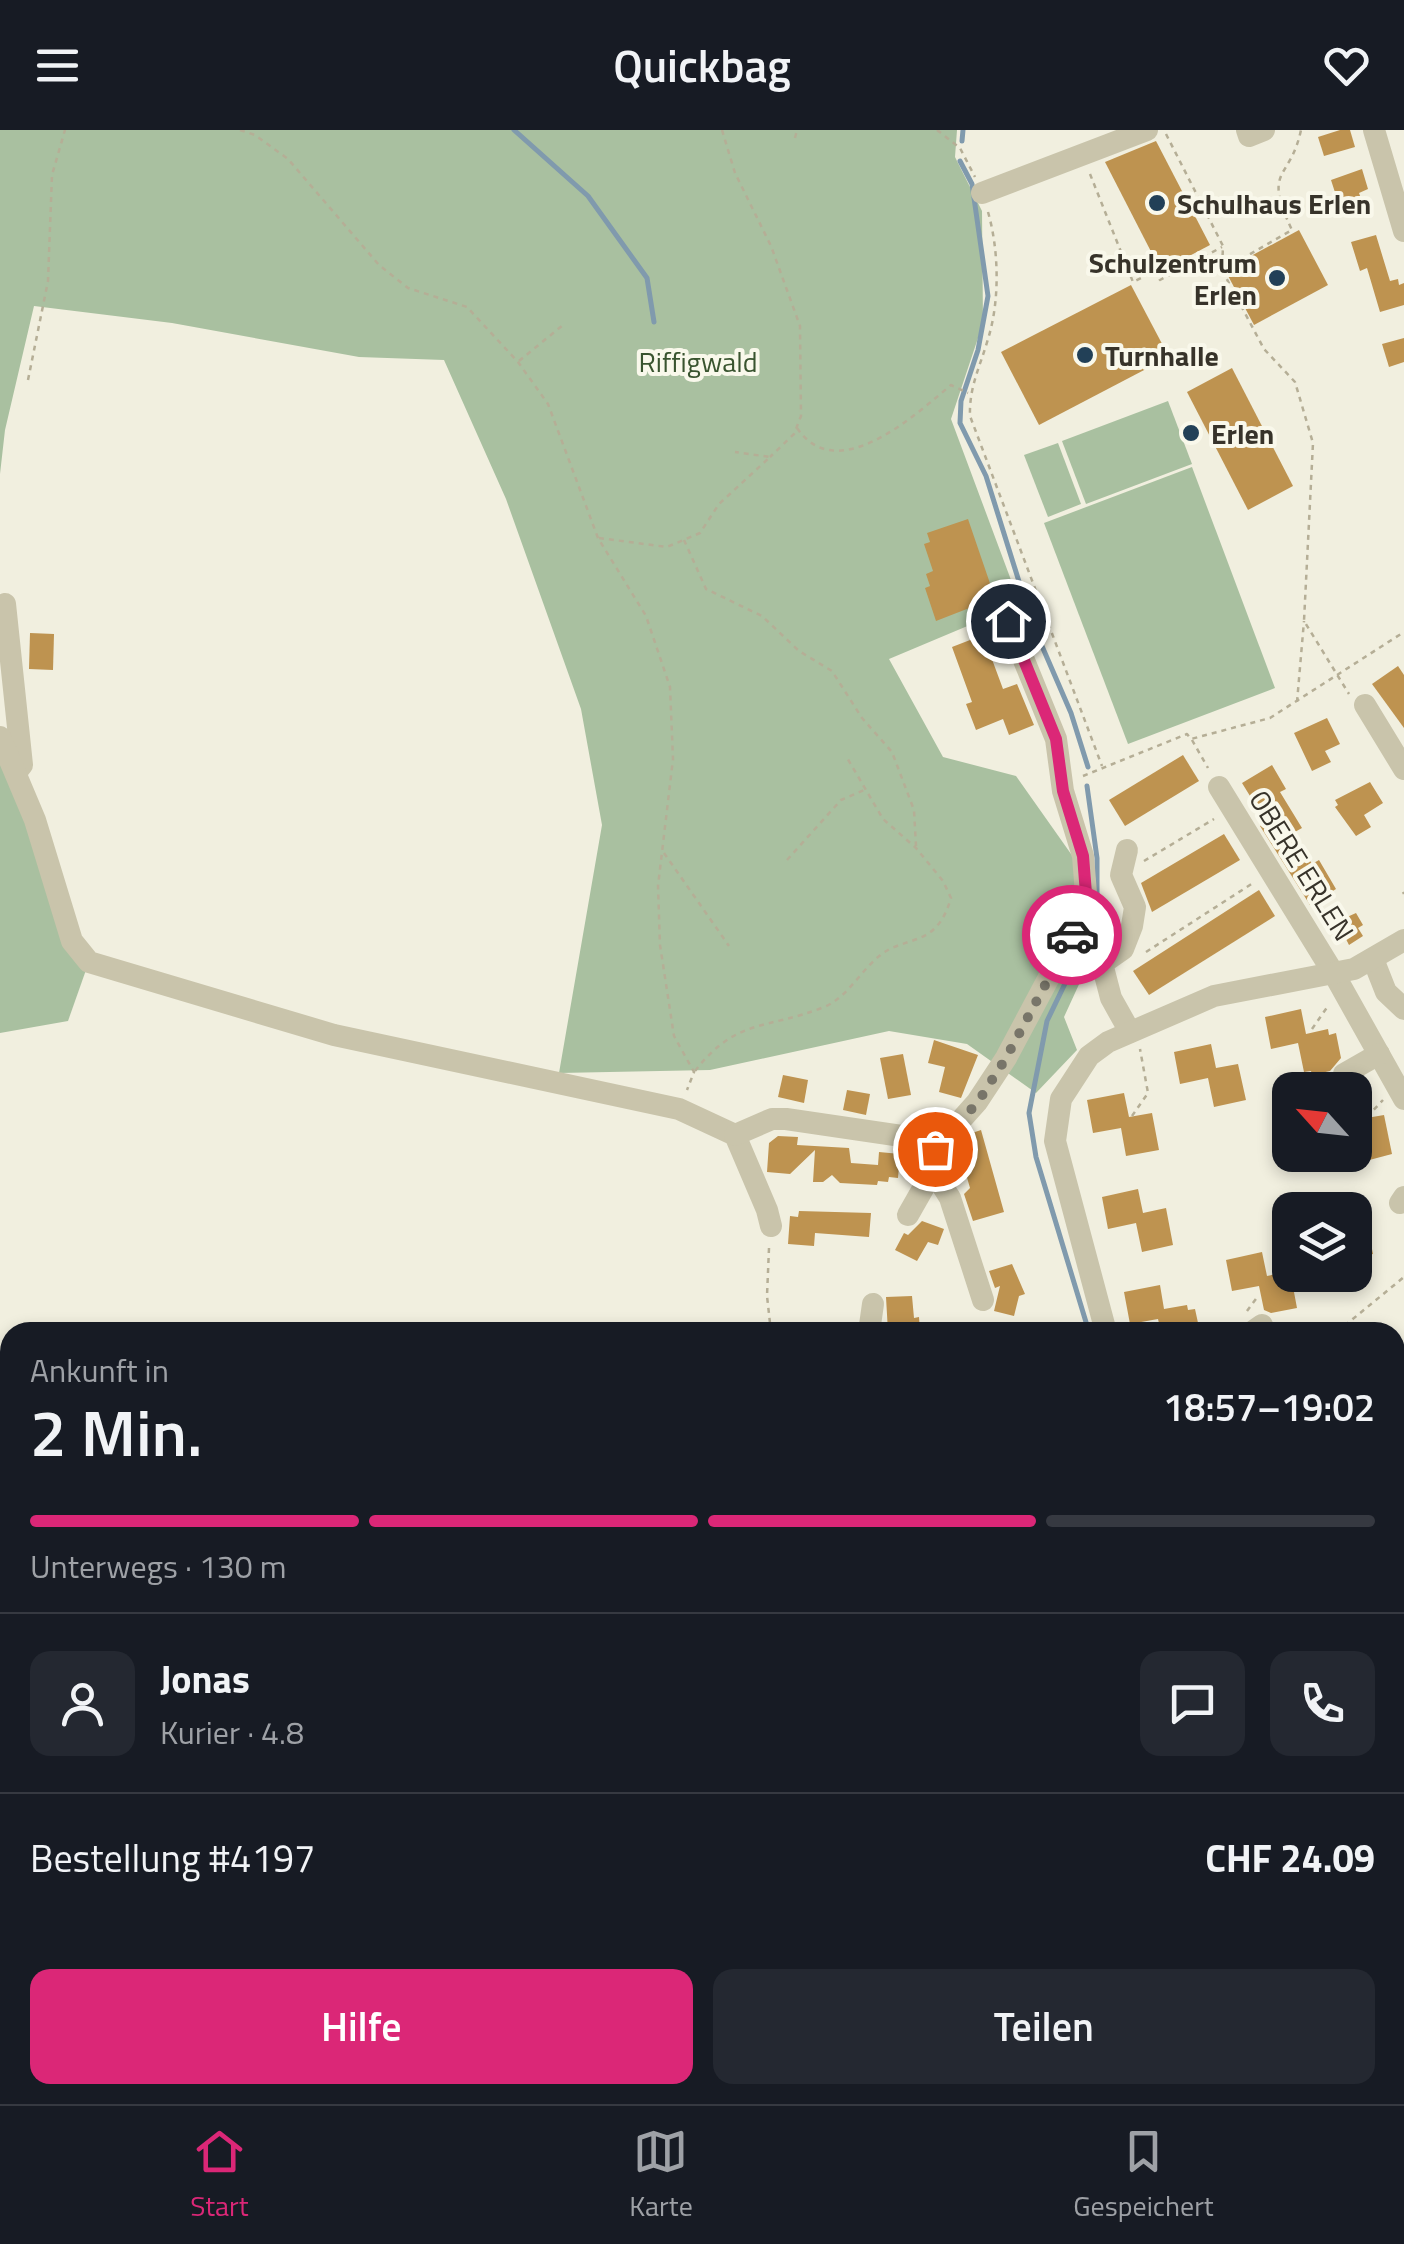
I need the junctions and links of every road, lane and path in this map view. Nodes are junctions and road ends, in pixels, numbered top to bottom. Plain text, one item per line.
1 (65, 130) edge
2 (240, 130) edge
3 (722, 130) edge
4 (797, 130) edge
5 (937, 130) edge
6 (1147, 130) edge
7 (1164, 130) edge
8 (1247, 130) edge
9 (1264, 130) edge
10 (1301, 130) edge
11 (1374, 130) edge
12 (795, 138) dead end
13 (1082, 155) junction
14 (982, 193) junction
15 (1404, 231) edge
16 (1223, 246) junction
17 (1222, 270) junction
18 (563, 325) dead end
19 (518, 362) junction
20 (28, 380) dead end
21 (968, 393) junction
22 (796, 427) junction
23 (734, 452) dead end
24 (770, 457) junction
25 (598, 538) junction
26 (684, 540) junction
27 (5, 604) dead end
28 (1304, 620) junction
29 (1008, 621) dead end
30 (1404, 632) edge
31 (1338, 676) junction
32 (1296, 704) junction
33 (1365, 705) joint
34 (0, 737) edge
35 (1192, 739) junction
36 (846, 756) dead end
37 (1404, 769) edge
38 (16, 773) junction
39 (1219, 787) joint
40 (865, 789) junction
41 (1224, 814) dead end
42 (916, 848) junction
43 (1127, 850) dead end
44 (663, 852) junction
45 (787, 860) dead end
46 (1121, 875) junction
47 (1262, 877) dead end
48 (1087, 906) junction
49 (1404, 940) edge
50 (729, 946) dead end
51 (1123, 949) junction
52 (1373, 959) junction
53 (1102, 964) junction
54 (1334, 974) junction
55 (1332, 1000) dead end
56 (1404, 1009) edge
57 (1312, 1029) dead end
58 (1132, 1031) junction
59 (1379, 1054) junction
60 (694, 1072) junction
61 (1348, 1072) edge
62 (1404, 1099) edge
63 (679, 1109) junction
64 (1132, 1116) dead end
65 (734, 1135) junction
66 (934, 1160) junction
67 (908, 1215) dead end
68 (771, 1226) joint
69 (1404, 1276) edge
70 (983, 1300) dead end
71 (873, 1304) dead end
72 (769, 1322) edge
73 (870, 1322) edge
74 (1103, 1322) edge
75 (1349, 1322) edge

1 - 20 path
2 - 19 path
3 - 22 path
4 - 12 path
5 - 14 path
6 - 13 street
7 - 16 path
8 - 9 street
10 - 17 path
11 - 15 street
13 - 14 street
13 - 16 path
14 - 21 path
16 - 17 path
17 - 28 path
18 - 19 path
19 - 25 path
21 - 22 path
21 - 35 path
22 - 24 path
23 - 24 path
24 - 26 path
25 - 26 path
25 - 44 path
26 - 42 path
27 - 38 street
28 - 31 path
28 - 32 path
29 - 48 street
30 - 31 path
31 - 32 path
31 - 33 path
32 - 35 path
33 - 37 street
34 - 38 street
35 - 39 path
36 - 40 path
38 - 63 street
39 - 54 street, OBERE ERLEN
40 - 42 path
40 - 45 path
41 - 46 path
42 - 60 path
43 - 46 street
44 - 50 path
44 - 60 path
46 - 51 street
47 - 51 path
48 - 53 street
48 - 66 street
49 - 52 street, OBERE ERLEN
51 - 53 street
52 - 54 street, OBERE ERLEN
52 - 56 street
53 - 58 street
54 - 58 street, OBERE ERLEN
54 - 59 street, OBERE ERLEN
55 - 57 path
58 - 64 path
58 - 74 street, OBERE ERLEN
59 - 61 street
59 - 62 street, OBERE ERLEN
60 - 63 path
63 - 65 street
65 - 66 street
65 - 68 street
66 - 67 street
66 - 70 street
68 - 72 path
69 - 75 path
71 - 73 street

